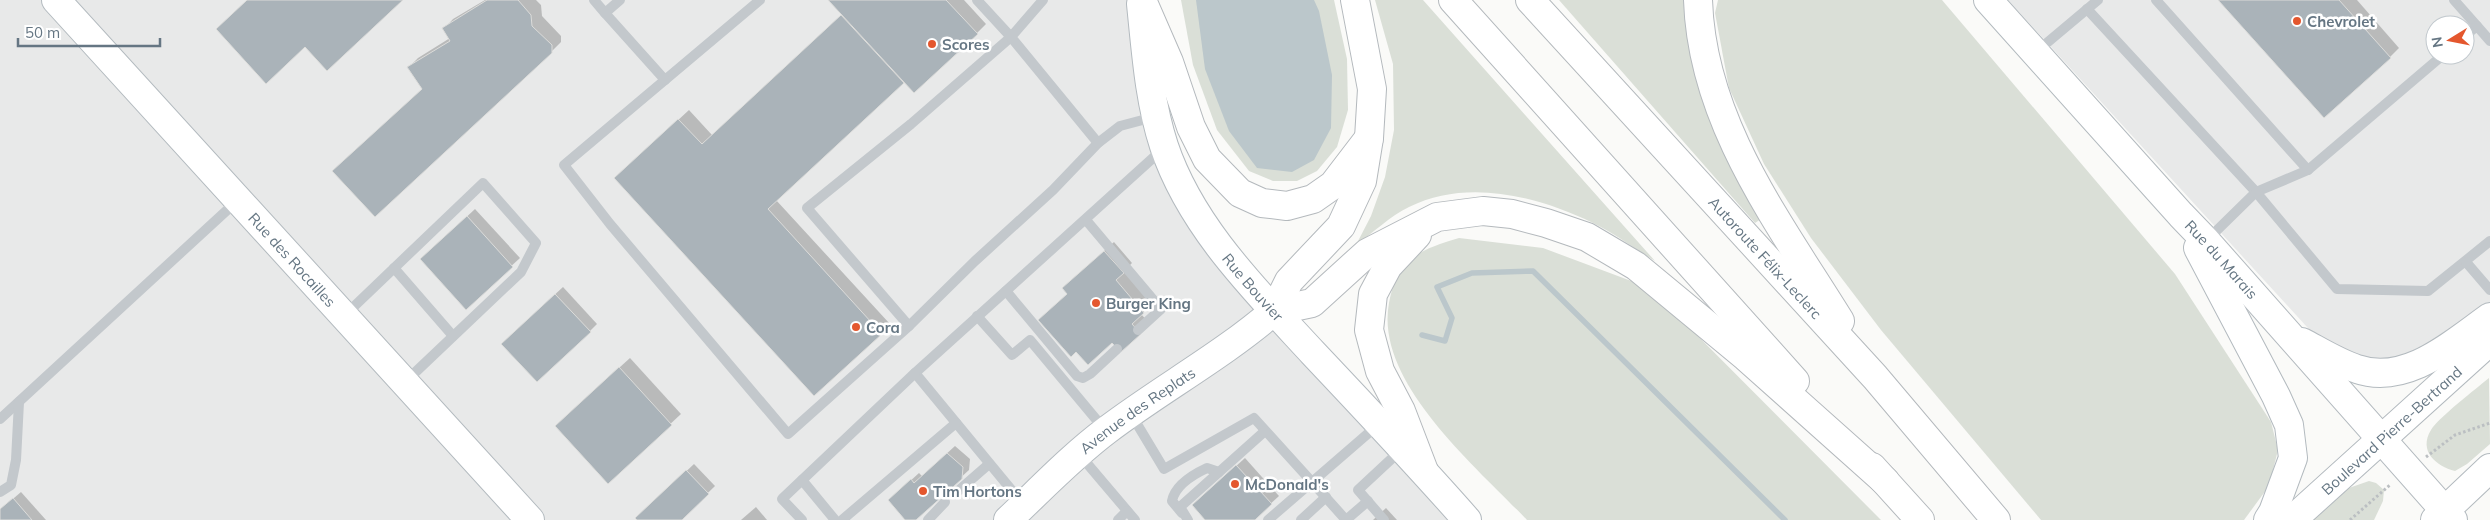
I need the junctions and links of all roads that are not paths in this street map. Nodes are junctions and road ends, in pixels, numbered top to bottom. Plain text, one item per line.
1 (56, 0) edge
2 (594, 0) edge
3 (620, 0) edge
4 (760, 0) edge
5 (977, 0) edge
6 (1043, 0) edge
7 (1141, 0) edge
8 (1355, 0) edge
9 (1453, 0) edge
10 (1530, 0) edge
11 (1698, 0) edge
12 (1988, 0) edge
13 (2098, 0) edge
14 (2156, 0) edge
15 (2454, 0) edge
16 (2087, 9) junction
17 (605, 13) junction
18 (2477, 26) joint
19 (1011, 37) junction
20 (2490, 41) edge
21 (2035, 53) junction
22 (2431, 65) edge
23 (665, 80) junction
24 (1156, 116) junction
25 (1369, 138) junction
26 (1098, 143) junction
27 (1164, 147) junction
28 (2308, 170) junction
29 (2256, 192) junction
30 (237, 201) junction
31 (2181, 215) junction
32 (1437, 217) junction
33 (1086, 220) junction
34 (2206, 241) junction
35 (2490, 241) edge
36 (2466, 262) junction
37 (394, 268) junction
38 (2490, 290) edge
39 (1006, 291) junction
40 (1274, 310) junction
41 (977, 316) junction
42 (344, 317) junction
43 (2490, 317) edge
44 (909, 326) junction
45 (1138, 330) dead end
46 (2288, 335) junction
47 (453, 336) junction
48 (2490, 341) edge
49 (1117, 349) dead end
50 (915, 373) junction
51 (1875, 377) junction
52 (404, 383) junction
53 (19, 402) junction
54 (1131, 413) junction
55 (0, 419) edge
56 (956, 423) junction
57 (1379, 424) junction
58 (1106, 431) junction
59 (1266, 431) junction
60 (2382, 439) junction
61 (1403, 449) junction
62 (1079, 454) junction
63 (989, 464) junction
64 (2490, 468) edge
65 (1424, 471) junction
66 (1219, 472) junction
67 (802, 480) junction
68 (1885, 481) junction
69 (1312, 482) junction
70 (958, 491) dead end
71 (0, 492) edge
72 (1326, 498) junction
73 (1368, 501) junction
74 (946, 502) dead end
75 (1127, 511) junction
76 (1016, 513) edge
77 (1185, 517) edge
78 (2444, 517) edge
79 (530, 520) edge
80 (802, 520) edge
81 (835, 520) edge
82 (842, 520) edge
83 (928, 520) edge
84 (1118, 520) edge
85 (1135, 520) edge
86 (1268, 520) edge
87 (1301, 520) edge
88 (1346, 520) edge
89 (1384, 520) edge
90 (1467, 520) edge
91 (1920, 520) edge
92 (1996, 520) edge
93 (2268, 520) edge
94 (2292, 520) edge

1 - 30 main road, Rue des Rocailles
2 - 17 lane
3 - 17 lane
4 - 23 lane
5 - 19 lane
6 - 19 lane
7 - 24 main road, Rue Bouvier
7 - 25 main road
8 - 25 main road
9 - 68 main road
10 - 51 main road, Autoroute Félix-Leclerc
11 - 51 main road
12 - 21 main road, Rue du Marais
13 - 16 lane
14 - 28 lane
15 - 18 lane
16 - 21 lane
16 - 29 lane
17 - 23 lane
18 - 20 lane
19 - 26 lane
19 - 44 lane
21 - 31 main road, Rue du Marais
22 - 28 lane
23 - 44 lane
24 - 26 lane
24 - 27 main road, Rue Bouvier
25 - 40 main road
26 - 44 lane
27 - 33 lane
27 - 40 main road, Rue Bouvier
28 - 29 lane
29 - 34 lane
29 - 36 lane
30 - 42 main road, Rue des Rocailles
30 - 53 lane
31 - 34 main road, Rue du Marais
31 - 93 main road
32 - 40 main road
32 - 65 main road
32 - 68 main road
33 - 39 lane
33 - 45 lane
34 - 46 main road, Rue du Marais
35 - 36 lane
36 - 38 lane
37 - 42 lane
37 - 47 lane
37 - 47 lane
39 - 41 lane
39 - 49 lane
40 - 54 main road, Avenue des Replats
40 - 57 main road, Rue Bouvier
41 - 50 lane
41 - 58 lane
42 - 52 main road, Rue des Rocailles
43 - 46 main road
46 - 60 main road, Rue du Marais
47 - 52 lane
48 - 60 main road, Boulevard Pierre-Bertrand
50 - 56 lane
50 - 67 lane
51 - 92 main road, Autoroute Félix-Leclerc
52 - 79 main road, Rue des Rocailles
53 - 55 lane
53 - 71 lane
54 - 58 main road, Avenue des Replats
54 - 59 lane
56 - 63 lane
56 - 82 lane
57 - 61 main road, Rue Bouvier
57 - 69 lane
58 - 62 main road, Avenue des Replats
59 - 66 lane
59 - 69 lane
60 - 78 main road, Rue du Marais
60 - 94 main road, Boulevard Pierre-Bertrand
61 - 65 main road, Rue Bouvier
61 - 73 lane
62 - 75 lane
62 - 76 main road, Avenue des Replats
63 - 70 lane
63 - 76 lane
64 - 78 main road
65 - 90 main road, Rue Bouvier
66 - 77 lane
66 - 77 lane
67 - 80 lane
67 - 81 lane
68 - 91 main road
69 - 72 lane
69 - 86 lane
72 - 87 lane
72 - 88 lane
73 - 88 lane
73 - 89 lane
74 - 83 lane
75 - 84 lane
75 - 85 lane

